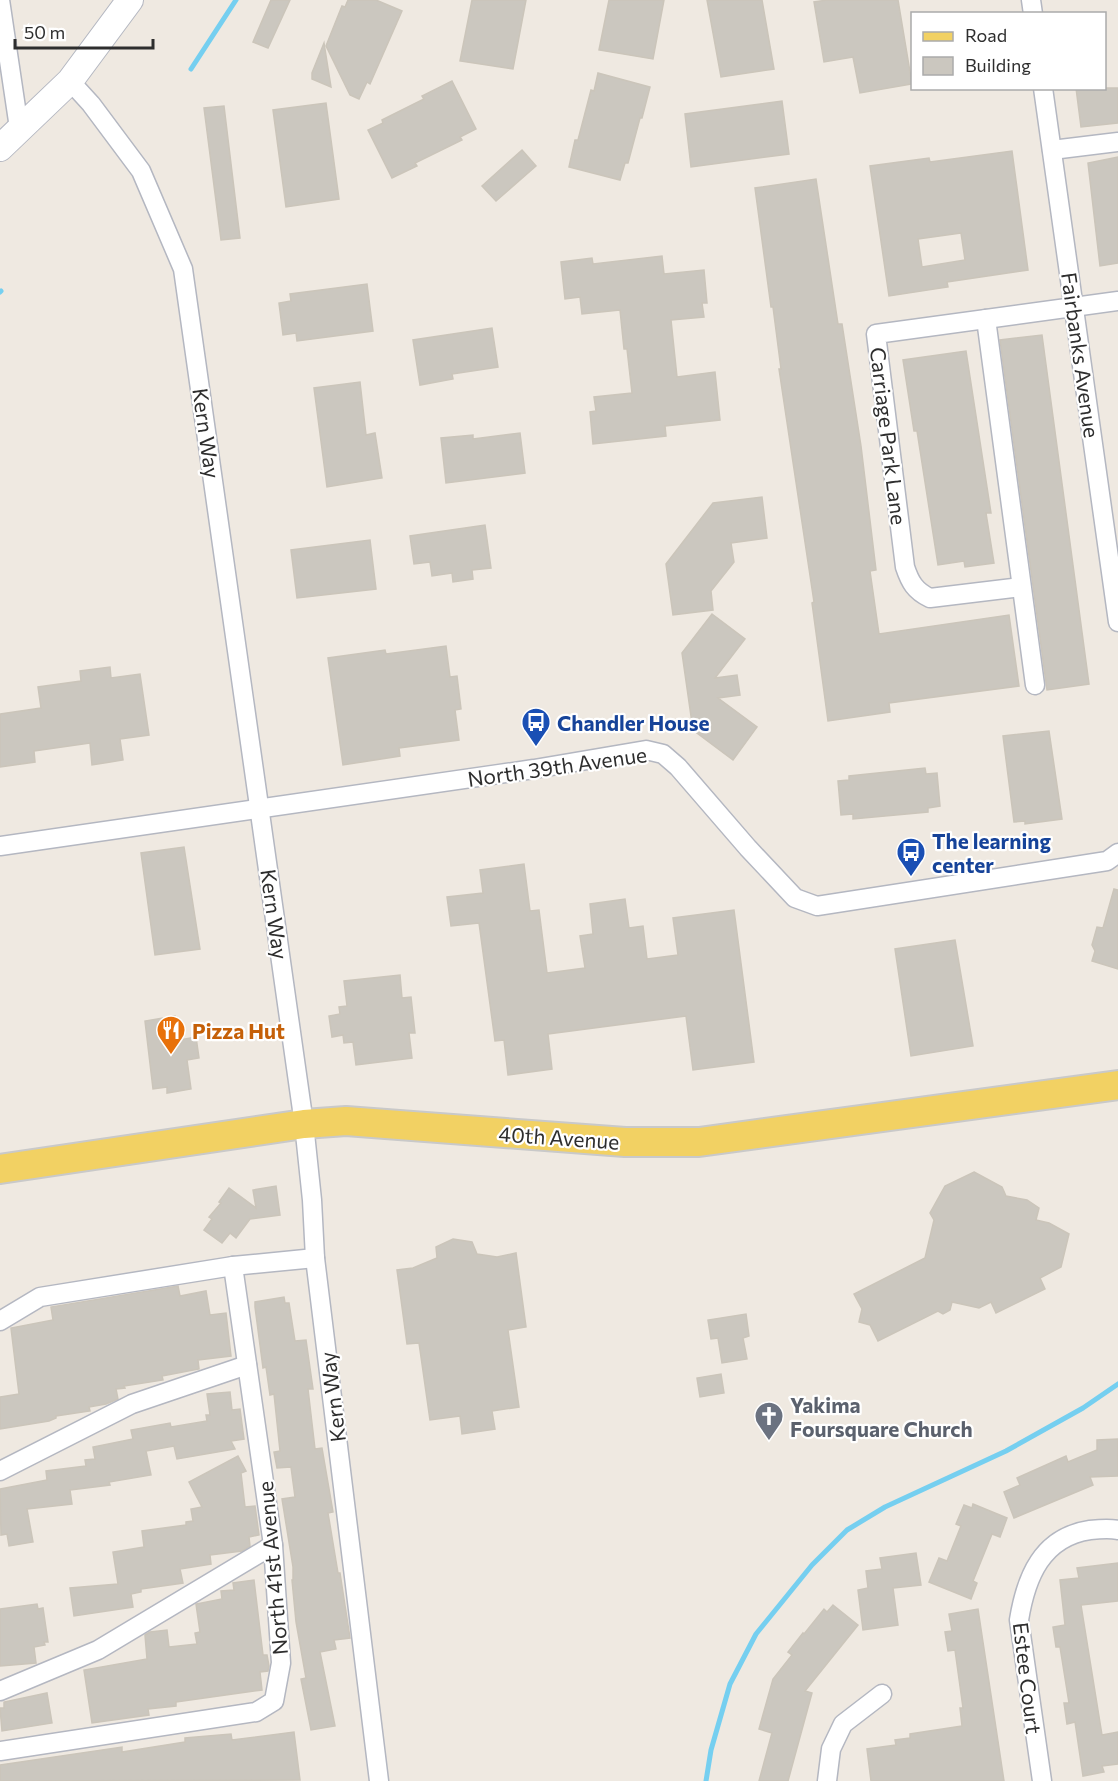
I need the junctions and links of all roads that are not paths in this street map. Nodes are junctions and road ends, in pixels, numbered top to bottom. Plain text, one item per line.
1 (0, 0) edge
2 (130, 0) edge
3 (70, 81) junction
4 (1043, 90) edge
5 (19, 128) junction
6 (1118, 142) edge
7 (0, 148) edge
8 (1052, 150) junction
9 (1118, 301) edge
10 (1074, 307) junction
11 (986, 319) junction
12 (1021, 587) junction
13 (1118, 622) edge
14 (1035, 685) dead end
15 (260, 809) junction
16 (0, 846) edge
17 (1118, 853) edge
18 (1118, 1085) edge
19 (304, 1124) junction
20 (0, 1169) edge
21 (315, 1258) junction
22 (233, 1266) junction
23 (0, 1321) edge
24 (247, 1365) junction
25 (0, 1471) edge
26 (1118, 1530) edge
27 (273, 1545) junction
28 (0, 1691) edge
29 (882, 1694) dead end
30 (0, 1750) edge
31 (379, 1781) edge
32 (827, 1781) edge
33 (1042, 1781) edge

1 - 5 street
2 - 3 street
3 - 5 street
3 - 15 street, Kern Way
4 - 8 street, Fairbanks Avenue
5 - 7 street
6 - 8 street
8 - 10 street, Fairbanks Avenue
9 - 10 street, Carriage Park Lane
10 - 11 street, Carriage Park Lane
10 - 13 street, Fairbanks Avenue
11 - 12 street
11 - 12 street, Carriage Park Lane
12 - 14 street
15 - 16 street, North 39th Avenue
15 - 17 street, North 39th Avenue
15 - 19 street, Kern Way
18 - 19 main road, 40th Avenue
19 - 20 main road, 40th Avenue
19 - 21 street, Kern Way
21 - 22 street
21 - 31 street, Kern Way
22 - 23 street
22 - 24 street, North 41st Avenue
24 - 25 street
24 - 27 street, North 41st Avenue
26 - 33 street, Estee Court
27 - 28 street
27 - 30 street, North 41st Avenue
29 - 32 street

